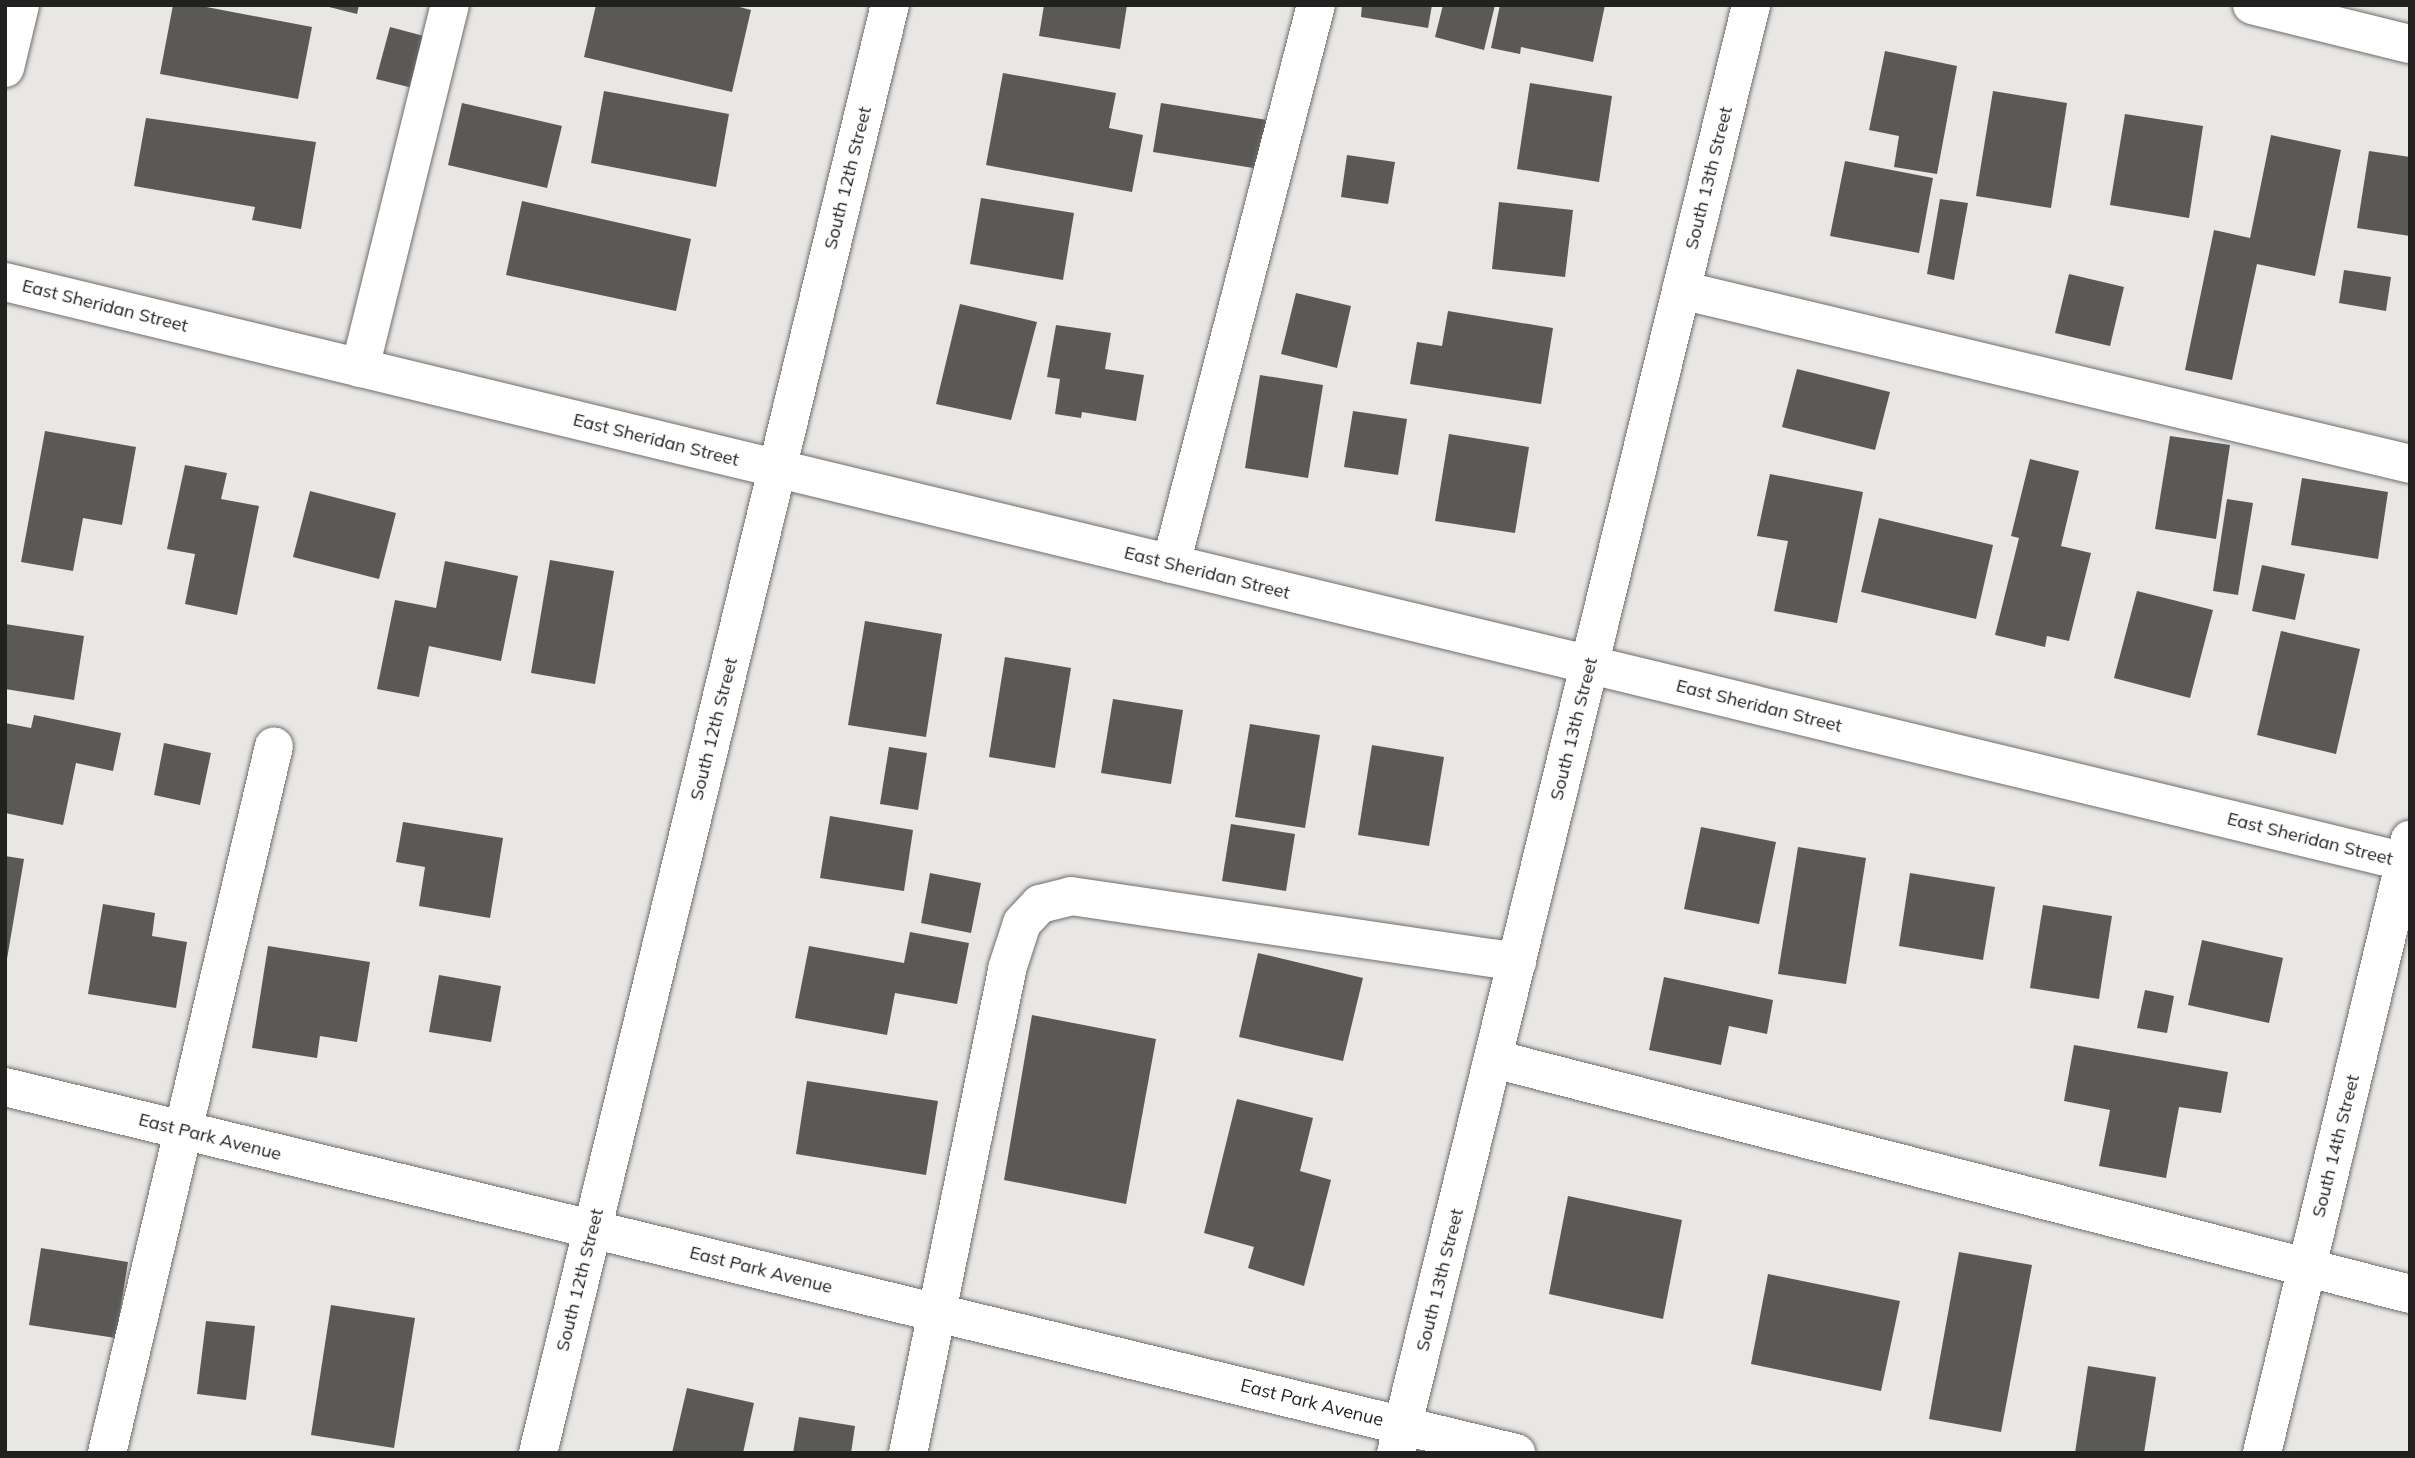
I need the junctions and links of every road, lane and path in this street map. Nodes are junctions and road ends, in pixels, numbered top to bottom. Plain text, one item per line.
1 (20, 5) edge
2 (450, 5) edge
3 (890, 5) edge
4 (1316, 5) edge
5 (1751, 5) edge
6 (2252, 5) edge
7 (2410, 44) edge
8 (5, 68) edge
9 (5, 282) edge
10 (1681, 290) junction
11 (360, 368) junction
12 (2410, 464) edge
13 (777, 469) junction
14 (1171, 564) junction
15 (1590, 665) junction
16 (274, 746) dead end
17 (2408, 855) edge
18 (1517, 962) junction
19 (1494, 1059) junction
20 (5, 1087) edge
21 (184, 1131) junction
22 (592, 1229) junction
23 (2306, 1270) junction
24 (2410, 1294) edge
25 (934, 1312) junction
26 (1400, 1439) edge
27 (107, 1453) edge
28 (538, 1453) edge
29 (908, 1453) edge
30 (1516, 1453) edge
31 (2262, 1453) edge

1 - 8 street
2 - 11 street
3 - 13 street, South 12th Street
4 - 14 street
5 - 10 street, South 13th Street
6 - 7 street
9 - 11 street, East Sheridan Street
10 - 12 street
10 - 15 street, South 13th Street
11 - 13 street, East Sheridan Street
13 - 14 street, East Sheridan Street
13 - 22 street, South 12th Street
14 - 15 street, East Sheridan Street
15 - 17 street, East Sheridan Street
15 - 18 street, South 13th Street
16 - 21 street
17 - 23 street, South 14th Street
18 - 19 street, South 13th Street
18 - 25 street
19 - 23 street
19 - 26 street, South 13th Street
20 - 21 street, East Park Avenue
21 - 22 street, East Park Avenue
21 - 27 street
22 - 25 street, East Park Avenue
22 - 28 street, South 12th Street
23 - 24 street
23 - 31 street, South 14th Street
25 - 26 street, East Park Avenue
25 - 29 street
26 - 30 street, East Park Avenue

